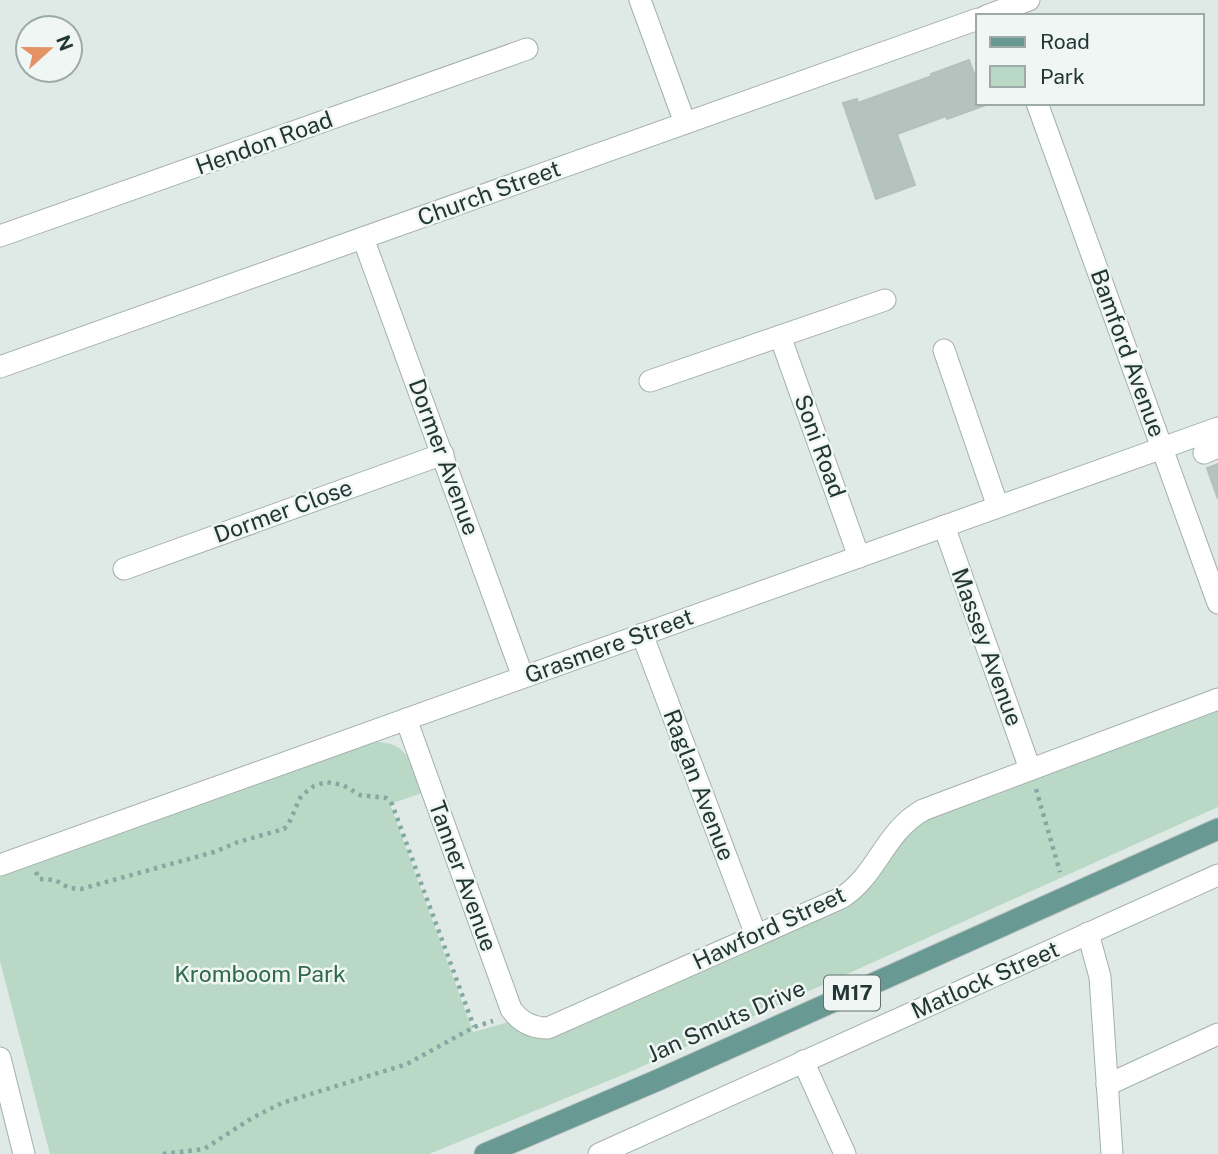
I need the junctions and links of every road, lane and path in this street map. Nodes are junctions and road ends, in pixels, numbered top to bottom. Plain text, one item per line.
1 (640, 0) edge
2 (1029, 0) edge
3 (998, 10) edge
4 (976, 20) edge
5 (527, 49) dead end
6 (1038, 105) edge
7 (685, 123) junction
8 (0, 236) edge
9 (363, 238) junction
10 (885, 300) dead end
11 (780, 336) junction
12 (944, 350) dead end
13 (0, 367) edge
14 (650, 382) dead end
15 (1218, 428) edge
16 (1162, 448) junction
17 (443, 454) junction
18 (998, 507) junction
19 (944, 526) junction
20 (859, 557) junction
21 (124, 569) dead end
22 (1218, 603) edge
23 (642, 634) junction
24 (523, 677) junction
25 (1218, 699) edge
26 (407, 719) junction
27 (1030, 769) junction
28 (1218, 829) edge
29 (30, 855) junction
30 (0, 865) edge
31 (1060, 872) dead end
32 (1218, 875) edge
33 (1088, 933) junction
34 (756, 935) junction
35 (529, 1025) joint
36 (1218, 1034) edge
37 (0, 1058) edge
38 (803, 1061) junction
39 (1107, 1085) junction
40 (24, 1154) edge
41 (163, 1154) edge
42 (485, 1154) edge
43 (599, 1154) edge
44 (845, 1154) edge
45 (1112, 1154) edge

1 - 7 street
2 - 3 street
4 - 7 street, Church Street
5 - 8 street, Hendon Road
6 - 16 street, Bamford Avenue
7 - 9 street, Church Street
9 - 13 street, Church Street
9 - 17 street, Dormer Avenue
10 - 11 street
11 - 14 street
11 - 20 street, Soni Road
12 - 18 street
15 - 16 street, Grasmere Street
16 - 18 street, Grasmere Street
16 - 22 street, Bamford Avenue
17 - 21 street, Dormer Close
17 - 24 street, Dormer Avenue
18 - 19 street, Grasmere Street
19 - 20 street, Grasmere Street
19 - 27 street, Massey Avenue
20 - 23 street, Grasmere Street
23 - 24 street, Grasmere Street
23 - 34 street, Raglan Avenue
24 - 26 street, Grasmere Street
25 - 27 street, Hawford Street
26 - 29 street, Grasmere Street
26 - 35 street, Tanner Avenue
27 - 31 path
27 - 34 street, Hawford Street
28 - 42 main road, Jan Smuts Drive / M17
29 - 30 street, Grasmere Street
29 - 41 path
32 - 33 street, Matlock Street
33 - 38 street, Matlock Street
33 - 39 street
34 - 35 street, Hawford Street
36 - 39 street
37 - 40 street
38 - 43 street, Matlock Street
38 - 44 street
39 - 45 street

